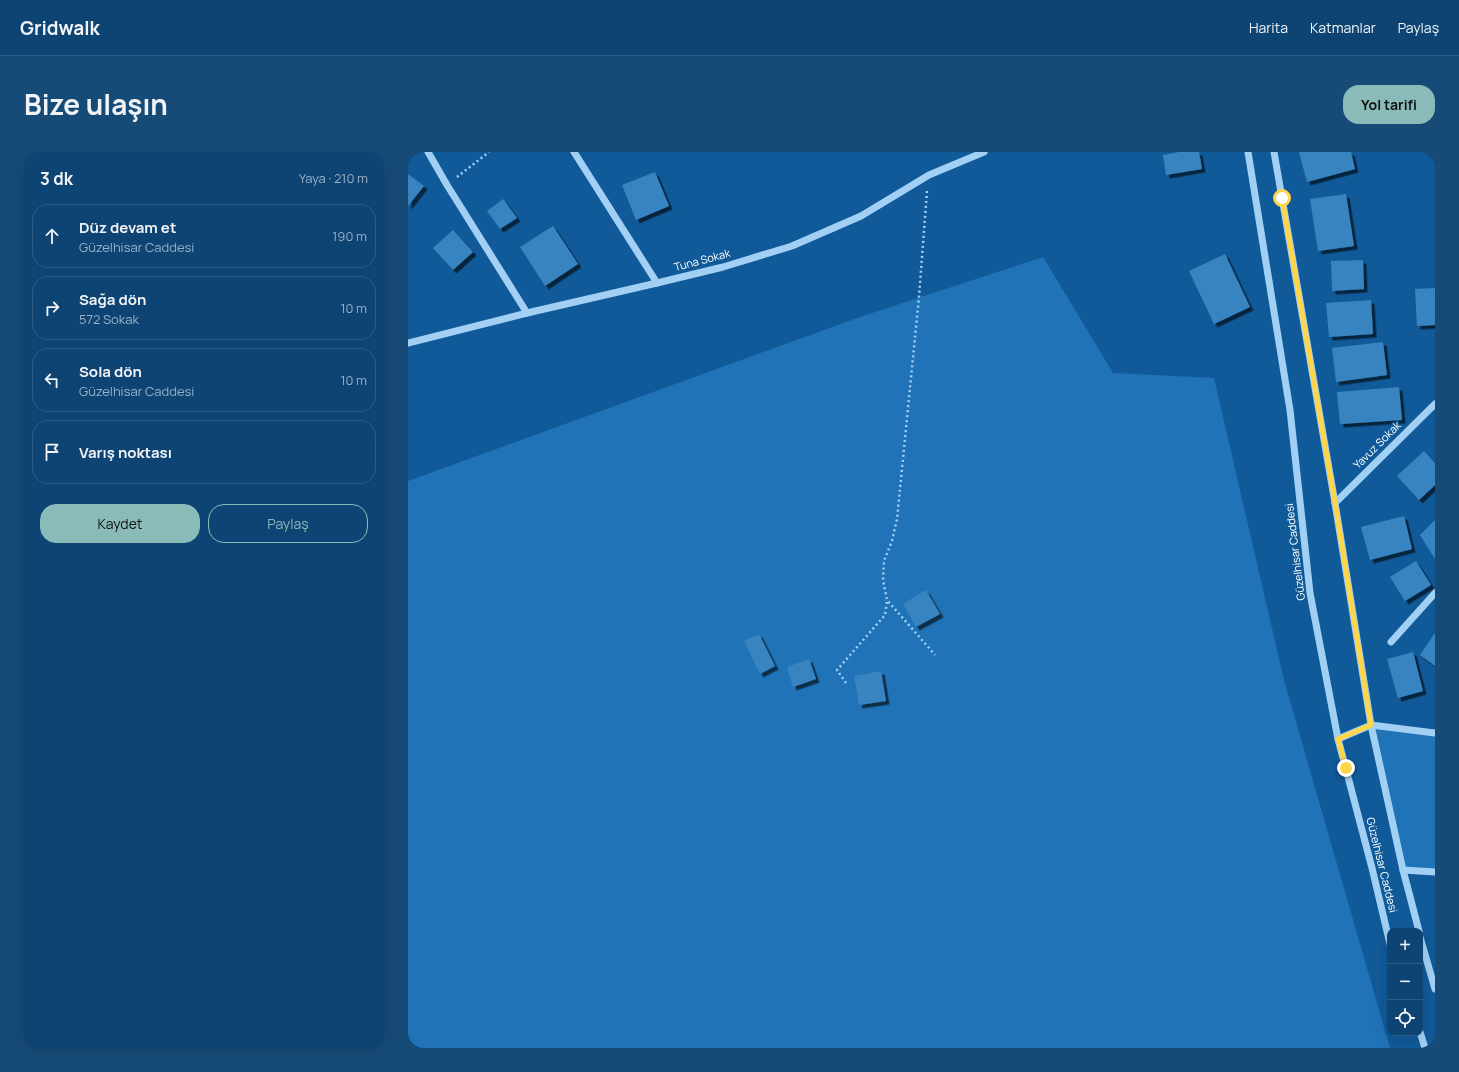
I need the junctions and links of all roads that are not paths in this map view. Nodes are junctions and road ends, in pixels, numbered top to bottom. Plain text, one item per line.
1 (428, 152) edge
2 (574, 152) edge
3 (984, 152) edge
4 (1248, 152) edge
5 (1274, 152) edge
6 (656, 284) junction
7 (527, 313) junction
8 (408, 343) edge
9 (1435, 404) edge
10 (1335, 503) junction
11 (1435, 594) edge
12 (1391, 642) dead end
13 (1371, 725) junction
14 (1435, 734) edge
15 (1338, 739) junction
16 (1403, 870) junction
17 (1435, 872) edge
18 (1417, 928) edge
19 (1387, 931) edge
20 (1423, 947) edge
21 (1435, 989) edge
22 (1421, 1036) edge
23 (1425, 1048) edge

1 - 7 street
2 - 6 street
3 - 6 street, Tuna Sokak
4 - 15 street, Güzelhisar Caddesi
5 - 10 street, Güzelhisar Caddesi
6 - 7 street, Tuna Sokak
7 - 8 street, Tuna Sokak
9 - 10 street, Yavuz Sokak
10 - 13 street, Güzelhisar Caddesi
11 - 12 street
13 - 14 street
13 - 15 street
13 - 16 street, Güzelhisar Caddesi
15 - 19 street, Güzelhisar Caddesi
16 - 17 street
16 - 18 street, Güzelhisar Caddesi
20 - 21 street
22 - 23 street

